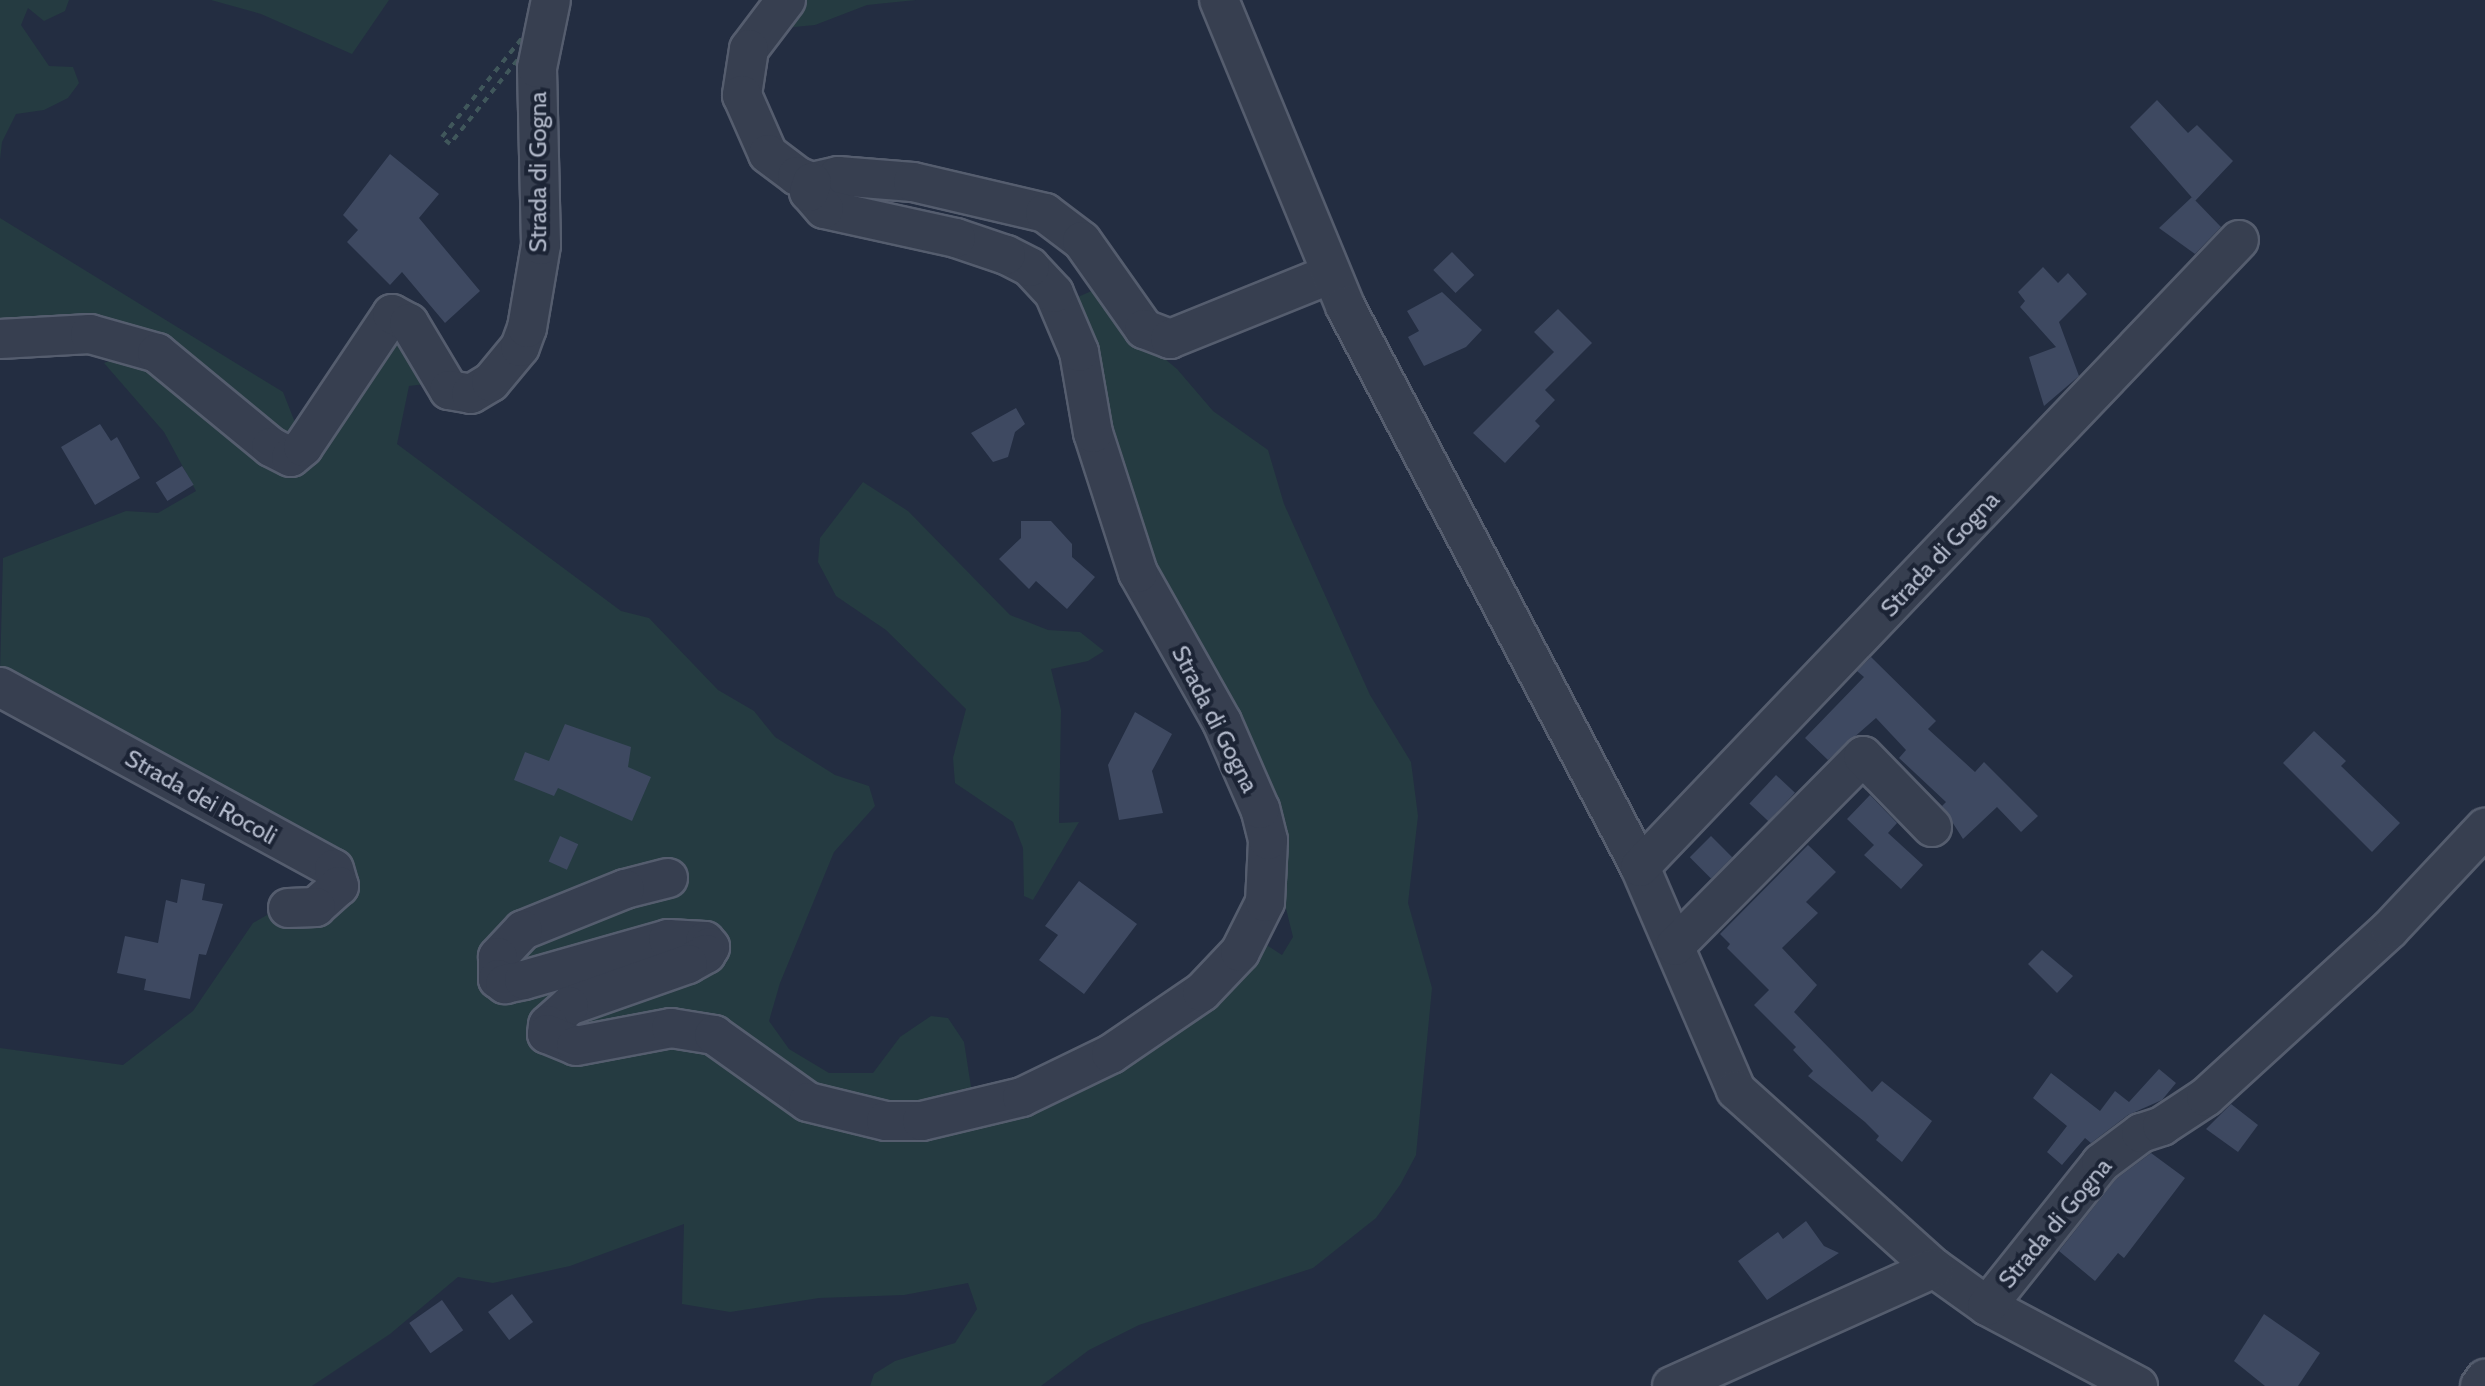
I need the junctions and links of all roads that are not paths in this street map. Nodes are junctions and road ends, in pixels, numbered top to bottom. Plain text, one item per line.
1 (786, 0) edge
2 (1219, 0) edge
3 (546, 16) edge
4 (812, 182) junction
5 (2239, 240) dead end
6 (1331, 274) junction
7 (0, 339) edge
8 (0, 687) edge
9 (1932, 827) dead end
10 (2485, 828) edge
11 (1640, 867) junction
12 (668, 878) dead end
13 (288, 908) dead end
14 (1675, 946) junction
15 (1934, 1268) junction
16 (1987, 1306) junction
17 (2485, 1379) edge
18 (1672, 1386) edge
19 (2138, 1386) edge
20 (2480, 1386) edge

1 - 4 street, Strada di Gogna
2 - 6 street, Strada di Gogna
3 - 7 street, Strada di Gogna
4 - 6 street
4 - 12 street, Strada di Gogna
5 - 11 street, Strada di Gogna
6 - 11 street, Strada di Gogna
8 - 13 street, Strada dei Rocoli
9 - 14 street
10 - 16 street, Strada di Gogna
11 - 14 street, Strada di Gogna
14 - 15 street, Strada di Gogna
15 - 16 street, Strada di Gogna
15 - 18 street
16 - 19 street, Strada di Gogna
17 - 20 street

